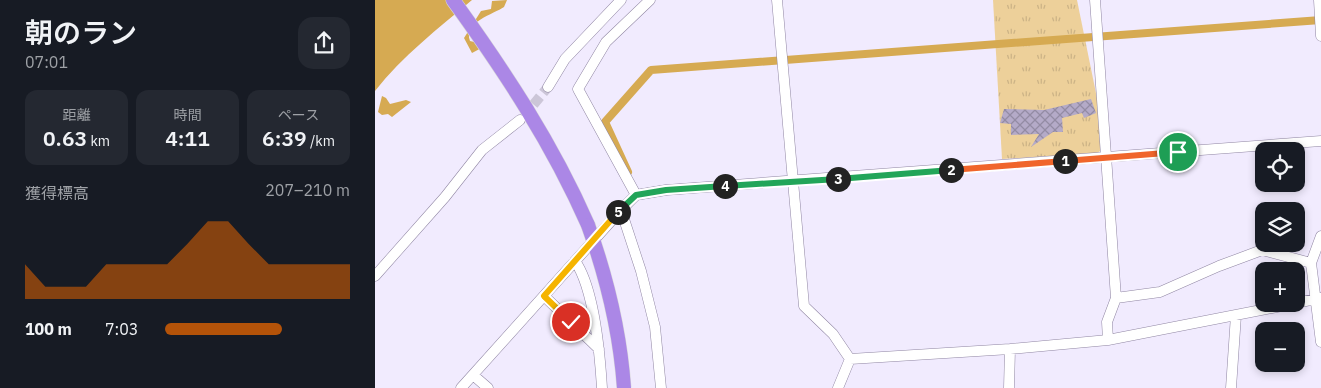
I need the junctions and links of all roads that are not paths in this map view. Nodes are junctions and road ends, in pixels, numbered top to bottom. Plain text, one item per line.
1 (453, 0) edge
2 (621, 0) edge
3 (650, 0) edge
4 (777, 0) edge
5 (1095, 0) edge
6 (1319, 0) edge
7 (1320, 20) edge
8 (1321, 36) edge
9 (548, 86) tunnel mouth
10 (520, 120) tunnel mouth
11 (1321, 141) edge
12 (1107, 158) junction
13 (793, 182) junction
14 (636, 195) junction
15 (621, 210) junction
16 (1321, 236) edge
17 (575, 261) junction
18 (1311, 263) junction
19 (375, 276) edge
20 (544, 296) junction
21 (1117, 298) junction
22 (1319, 298) edge
23 (1305, 301) edge
24 (1255, 311) edge
25 (1236, 315) junction
26 (1108, 340) junction
27 (1321, 342) edge
28 (599, 349) junction
29 (1010, 350) junction
30 (850, 359) junction
31 (473, 375) junction
32 (461, 388) edge
33 (487, 388) edge
34 (602, 388) edge
35 (624, 388) edge
36 (661, 388) edge
37 (838, 388) edge
38 (1009, 388) edge
39 (1231, 388) edge

1 - 35 highway, bridge
2 - 9 street
3 - 14 street
4 - 13 street
5 - 12 street
6 - 7 street
7 - 8 street
10 - 19 street
11 - 12 street
12 - 13 street
12 - 21 street
13 - 14 street
13 - 30 street
14 - 15 street
15 - 17 street
15 - 36 street
16 - 18 street
17 - 20 street
17 - 28 street
18 - 21 street
18 - 22 street
20 - 28 street
20 - 31 street
21 - 26 street
22 - 23 street
22 - 27 street
24 - 25 street
25 - 26 street
25 - 39 street
26 - 29 street
28 - 34 street
29 - 30 street
29 - 38 street
30 - 37 street
31 - 32 street
31 - 33 street

